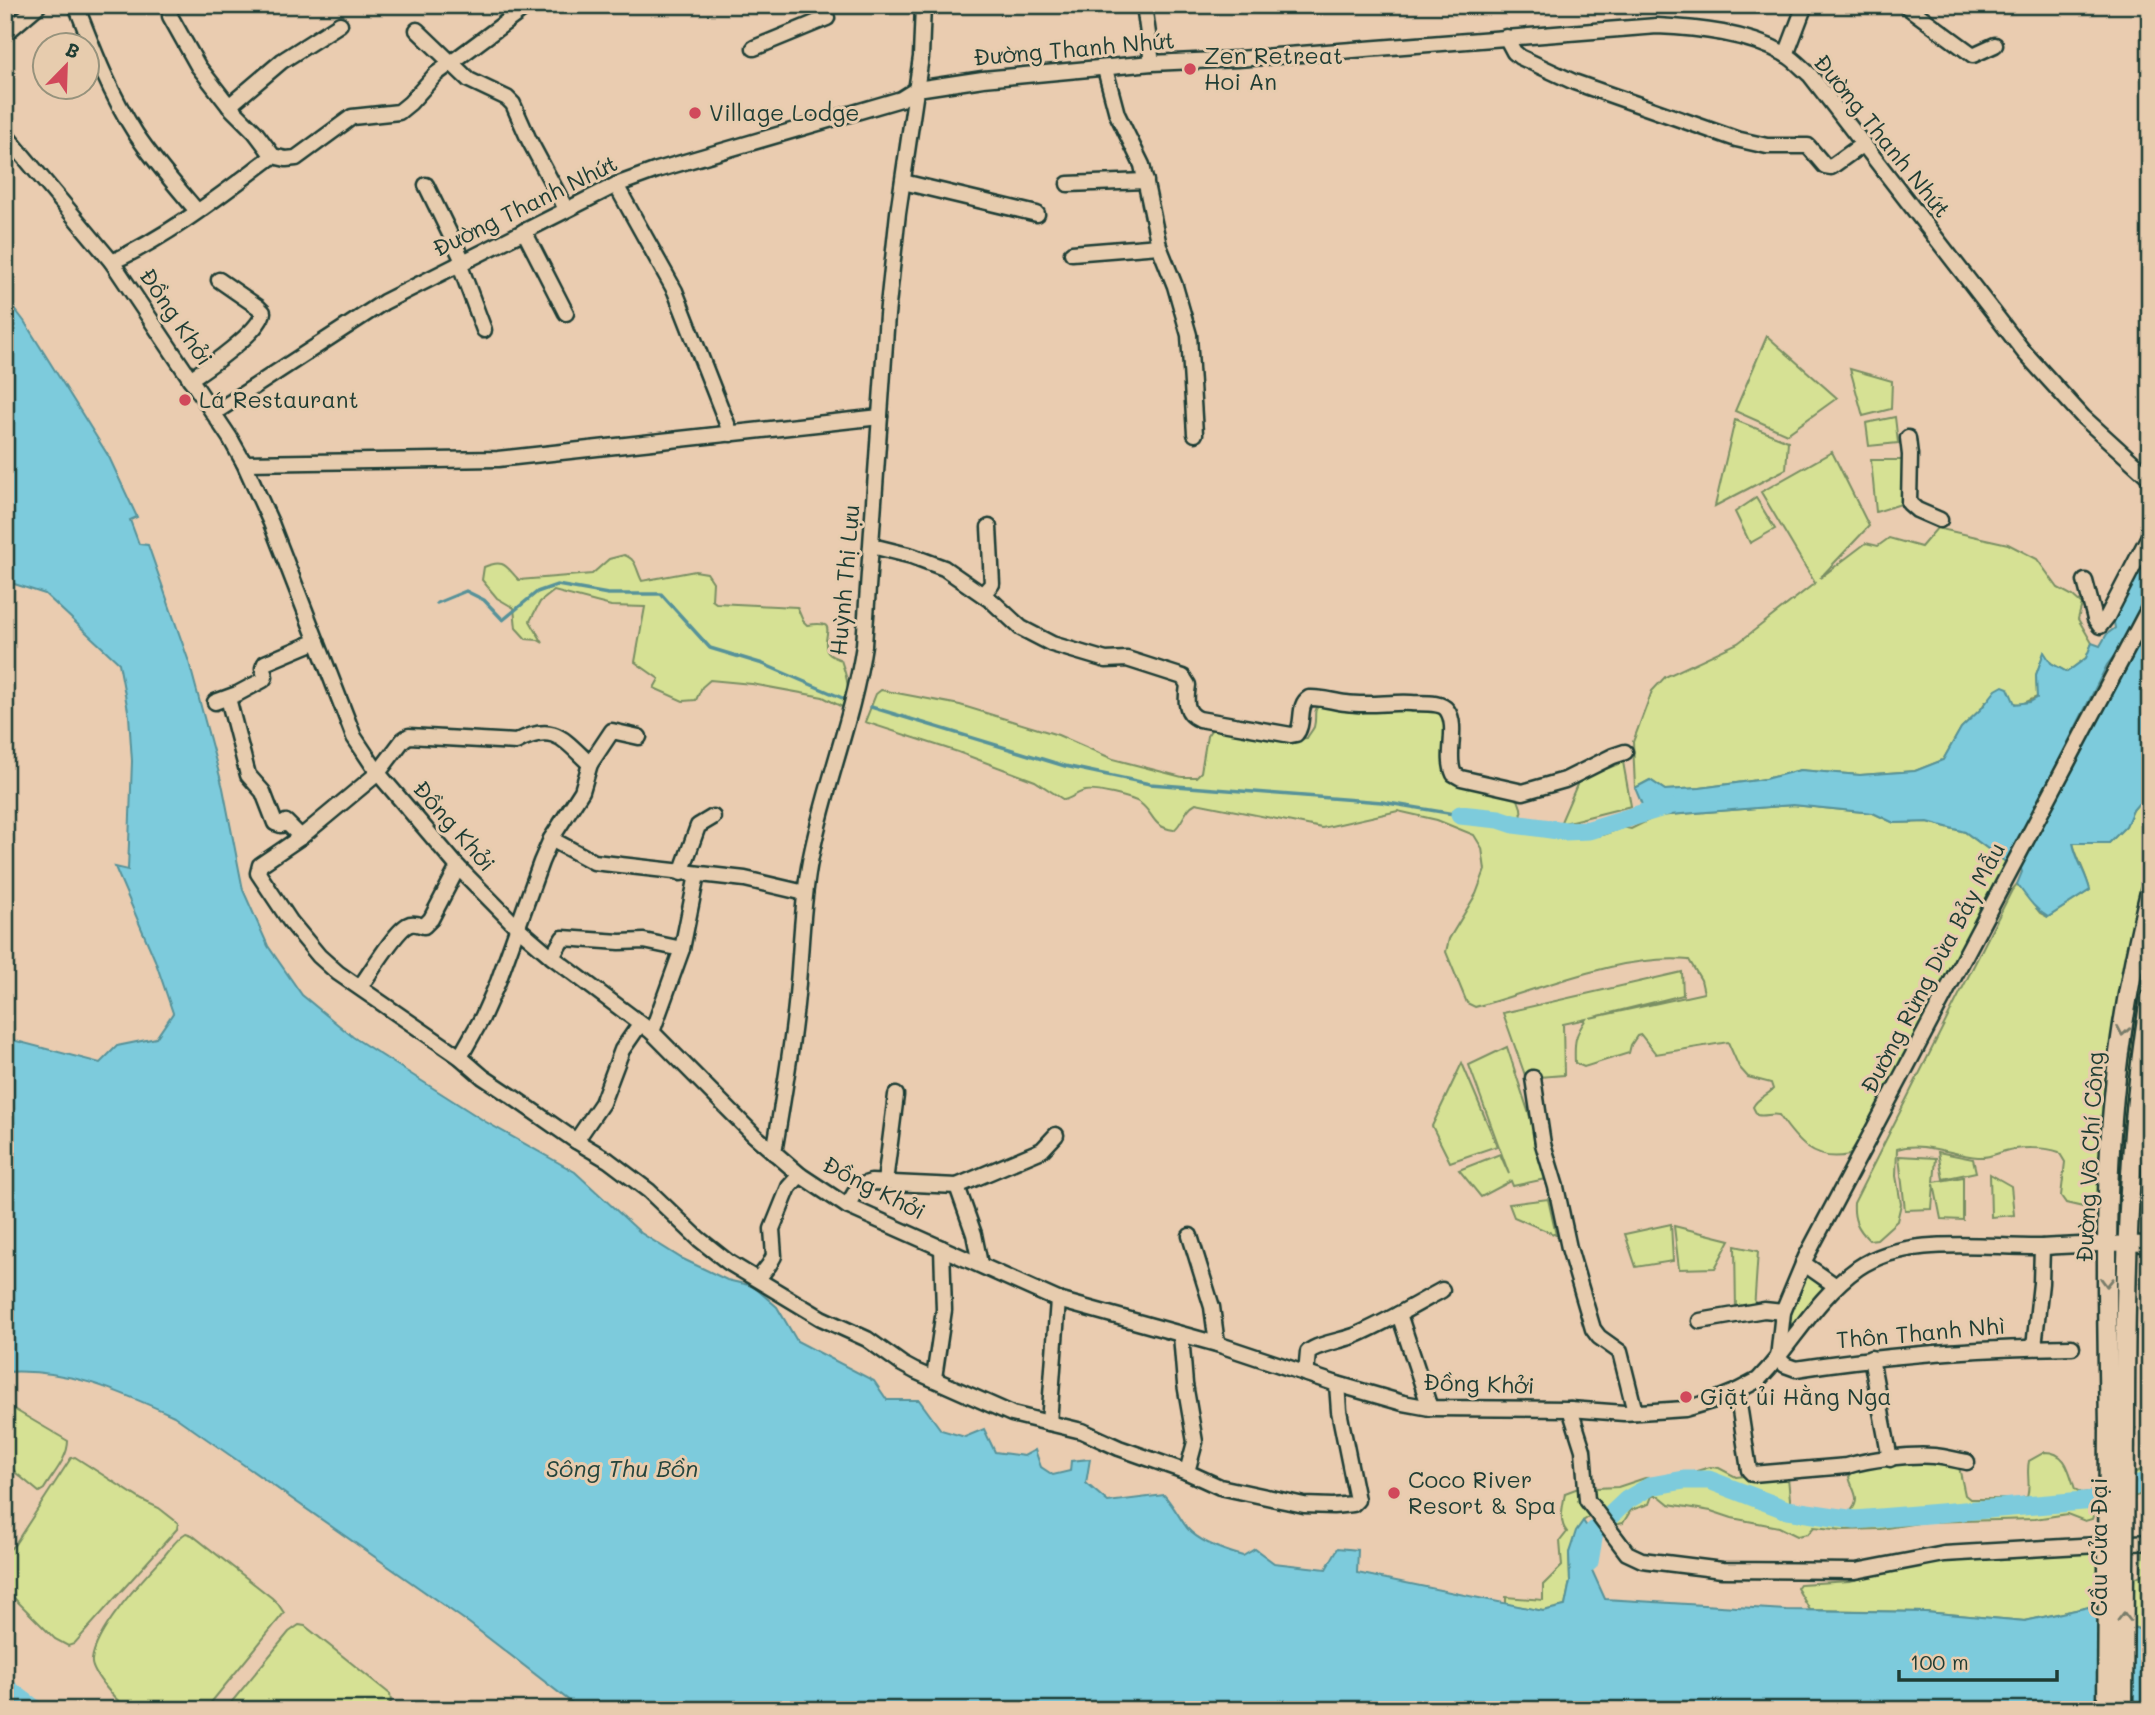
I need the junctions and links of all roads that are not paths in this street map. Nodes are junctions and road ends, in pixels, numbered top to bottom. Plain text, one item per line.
1 (39, 5) edge
2 (76, 5) edge
3 (170, 5) edge
4 (529, 5) edge
5 (923, 5) edge
6 (1143, 5) edge
7 (1805, 5) edge
8 (1905, 5) edge
9 (827, 18) dead end
10 (340, 24) dead end
11 (417, 30) dead end
12 (5, 34) edge
13 (1506, 37) junction
14 (1995, 45) dead end
15 (754, 48) dead end
16 (1786, 55) junction
17 (450, 63) junction
18 (1152, 63) junction
19 (1105, 69) junction
20 (917, 89) junction
21 (229, 106) junction
22 (5, 134) edge
23 (1863, 144) junction
24 (273, 156) junction
25 (1146, 181) junction
26 (903, 183) junction
27 (1068, 184) dead end
28 (426, 185) dead end
29 (617, 185) junction
30 (566, 209) junction
31 (197, 211) junction
32 (1037, 214) dead end
33 (524, 231) junction
34 (1159, 246) junction
35 (1072, 253) dead end
36 (112, 262) junction
37 (461, 262) junction
38 (219, 280) dead end
39 (566, 313) dead end
40 (484, 330) dead end
41 (190, 379) junction
42 (214, 413) junction
43 (880, 417) junction
44 (731, 433) junction
45 (1195, 434) dead end
46 (1908, 438) dead end
47 (244, 463) junction
48 (2150, 478) edge
49 (1940, 520) dead end
50 (989, 527) dead end
51 (2150, 534) edge
52 (872, 546) junction
53 (2085, 581) dead end
54 (983, 594) junction
55 (2150, 606) edge
56 (317, 640) junction
57 (639, 737) dead end
58 (1625, 752) dead end
59 (590, 764) junction
60 (378, 773) junction
61 (713, 817) dead end
62 (301, 837) junction
63 (551, 839) junction
64 (458, 867) junction
65 (681, 873) junction
66 (697, 875) junction
67 (2150, 891) edge
68 (805, 893) junction
69 (517, 927) junction
70 (682, 949) junction
71 (552, 957) junction
72 (360, 987) junction
73 (2150, 999) edge
74 (646, 1028) junction
75 (460, 1057) junction
76 (1533, 1078) dead end
77 (896, 1095) dead end
78 (1056, 1135) dead end
79 (576, 1141) junction
80 (774, 1153) junction
81 (800, 1175) junction
82 (885, 1182) junction
83 (957, 1186) junction
84 (847, 1206) junction
85 (1190, 1236) dead end
86 (2108, 1243) junction
87 (2127, 1243) junction
88 (2150, 1244) edge
89 (2042, 1247) junction
90 (942, 1248) junction
91 (980, 1264) junction
92 (1803, 1264) junction
93 (758, 1279) junction
94 (1836, 1286) junction
95 (1442, 1290) dead end
96 (1058, 1300) junction
97 (1783, 1312) junction
98 (1399, 1314) junction
99 (1700, 1321) dead end
100 (1181, 1335) junction
101 (1217, 1344) junction
102 (2034, 1347) junction
103 (2072, 1347) dead end
104 (1778, 1358) junction
105 (1871, 1358) junction
106 (1306, 1374) junction
107 (934, 1378) junction
108 (1337, 1384) junction
109 (1737, 1391) junction
110 (1430, 1408) junction
111 (1570, 1409) junction
112 (1635, 1412) junction
113 (1049, 1423) junction
114 (2117, 1427) junction
115 (1890, 1459) junction
116 (1967, 1462) dead end
117 (1187, 1472) junction
118 (2150, 1542) edge
119 (2107, 1710) edge
120 (2123, 1710) edge

1 - 12 street
2 - 31 street
3 - 21 street
4 - 17 street
5 - 20 street, Huỳnh Thị Lựu
6 - 18 street
7 - 16 street
8 - 14 street
9 - 15 street
10 - 21 street
11 - 17 street
13 - 16 street, Đường Thanh Nhứt
13 - 18 street, Đường Thanh Nhứt
13 - 23 street
16 - 23 street, Đường Thanh Nhứt
17 - 24 street
17 - 30 street
18 - 19 street, Đường Thanh Nhứt
19 - 20 street, Đường Thanh Nhứt
19 - 25 street
20 - 26 street, Huỳnh Thị Lựu
20 - 29 street, Đường Thanh Nhứt
21 - 24 street
22 - 36 street, Đồng Khởi
23 - 48 street, Đường Thanh Nhứt
24 - 31 street
25 - 27 street
25 - 34 street
26 - 32 street
26 - 43 street, Huỳnh Thị Lựu
28 - 37 street
29 - 30 street, Đường Thanh Nhứt
29 - 44 street
30 - 33 street, Đường Thanh Nhứt
31 - 36 street
33 - 37 street, Đường Thanh Nhứt
33 - 39 street
34 - 35 street
34 - 45 street
36 - 41 street, Đồng Khởi
37 - 40 street
37 - 42 street, Đường Thanh Nhứt
38 - 41 street
41 - 42 street, Đồng Khởi
42 - 47 street, Đồng Khởi
43 - 44 street
43 - 52 street, Huỳnh Thị Lựu
44 - 47 street
46 - 49 street
47 - 56 street, Đồng Khởi
50 - 54 street
51 - 53 street
52 - 54 street
52 - 68 street, Huỳnh Thị Lựu
54 - 58 street
55 - 92 street, Đường Rừng Dừa Bảy Mẫu
56 - 60 street, Đồng Khởi
56 - 62 street
57 - 59 street
59 - 60 street
59 - 63 street
60 - 62 street
60 - 64 street, Đồng Khởi
61 - 65 street
62 - 72 street
63 - 65 street
63 - 69 street
64 - 69 street, Đồng Khởi
64 - 72 street
65 - 66 street
66 - 68 street
66 - 70 street
67 -> 86 main road, Đường Võ Chí Công
68 - 80 street, Huỳnh Thị Lựu
69 - 71 street, Đồng Khởi
69 - 75 street
70 - 71 street
70 - 74 street
71 - 74 street, Đồng Khởi
72 - 75 street
73 - 87 main road, Đường Võ Chí Công
74 - 79 street
74 - 80 street, Đồng Khởi
75 - 79 street
76 - 112 street
77 - 82 street
78 - 83 street
79 - 93 street
80 - 81 street, Đồng Khởi
81 - 84 street, Đồng Khởi
81 - 93 street
82 - 83 street
82 - 84 street
83 - 91 street
84 - 90 street, Đồng Khởi
85 - 101 street
86 - 87 street, Đồng Khởi
86 - 89 street, Đồng Khởi
86 -> 114 main road, Đường Võ Chí Công
87 - 88 street
87 - 114 main road, Đường Võ Chí Công
89 - 94 street, Đồng Khởi
89 - 102 street
90 - 91 street, Đồng Khởi
90 - 107 street
91 - 96 street, Đồng Khởi
92 - 94 street
92 - 97 street, Đường Rừng Dừa Bảy Mẫu
93 - 107 street
94 - 104 street, Đồng Khởi
95 - 98 street
96 - 100 street, Đồng Khởi
96 - 113 street
97 - 99 street
97 - 104 street, Đường Rừng Dừa Bảy Mẫu
98 - 106 street
98 - 110 street
100 - 101 street, Đồng Khởi
100 - 117 street
101 - 106 street, Đồng Khởi
102 - 103 street, Thôn Thanh Nhì
102 - 105 street, Thôn Thanh Nhì
104 - 105 street, Thôn Thanh Nhì
104 - 109 street, Đồng Khởi
105 - 115 street
106 - 108 street, Đồng Khởi
107 - 113 street
108 - 110 street, Đồng Khởi
108 - 117 street
109 - 112 street, Đồng Khởi
109 - 115 street
110 - 111 street, Đồng Khởi
111 - 112 street, Đồng Khởi
111 - 118 street
113 - 117 street
114 - 119 main road, Cầu Cửa Đại, bridge
120 -> 114 main road, Cầu Cửa Đại, bridge
115 - 116 street

